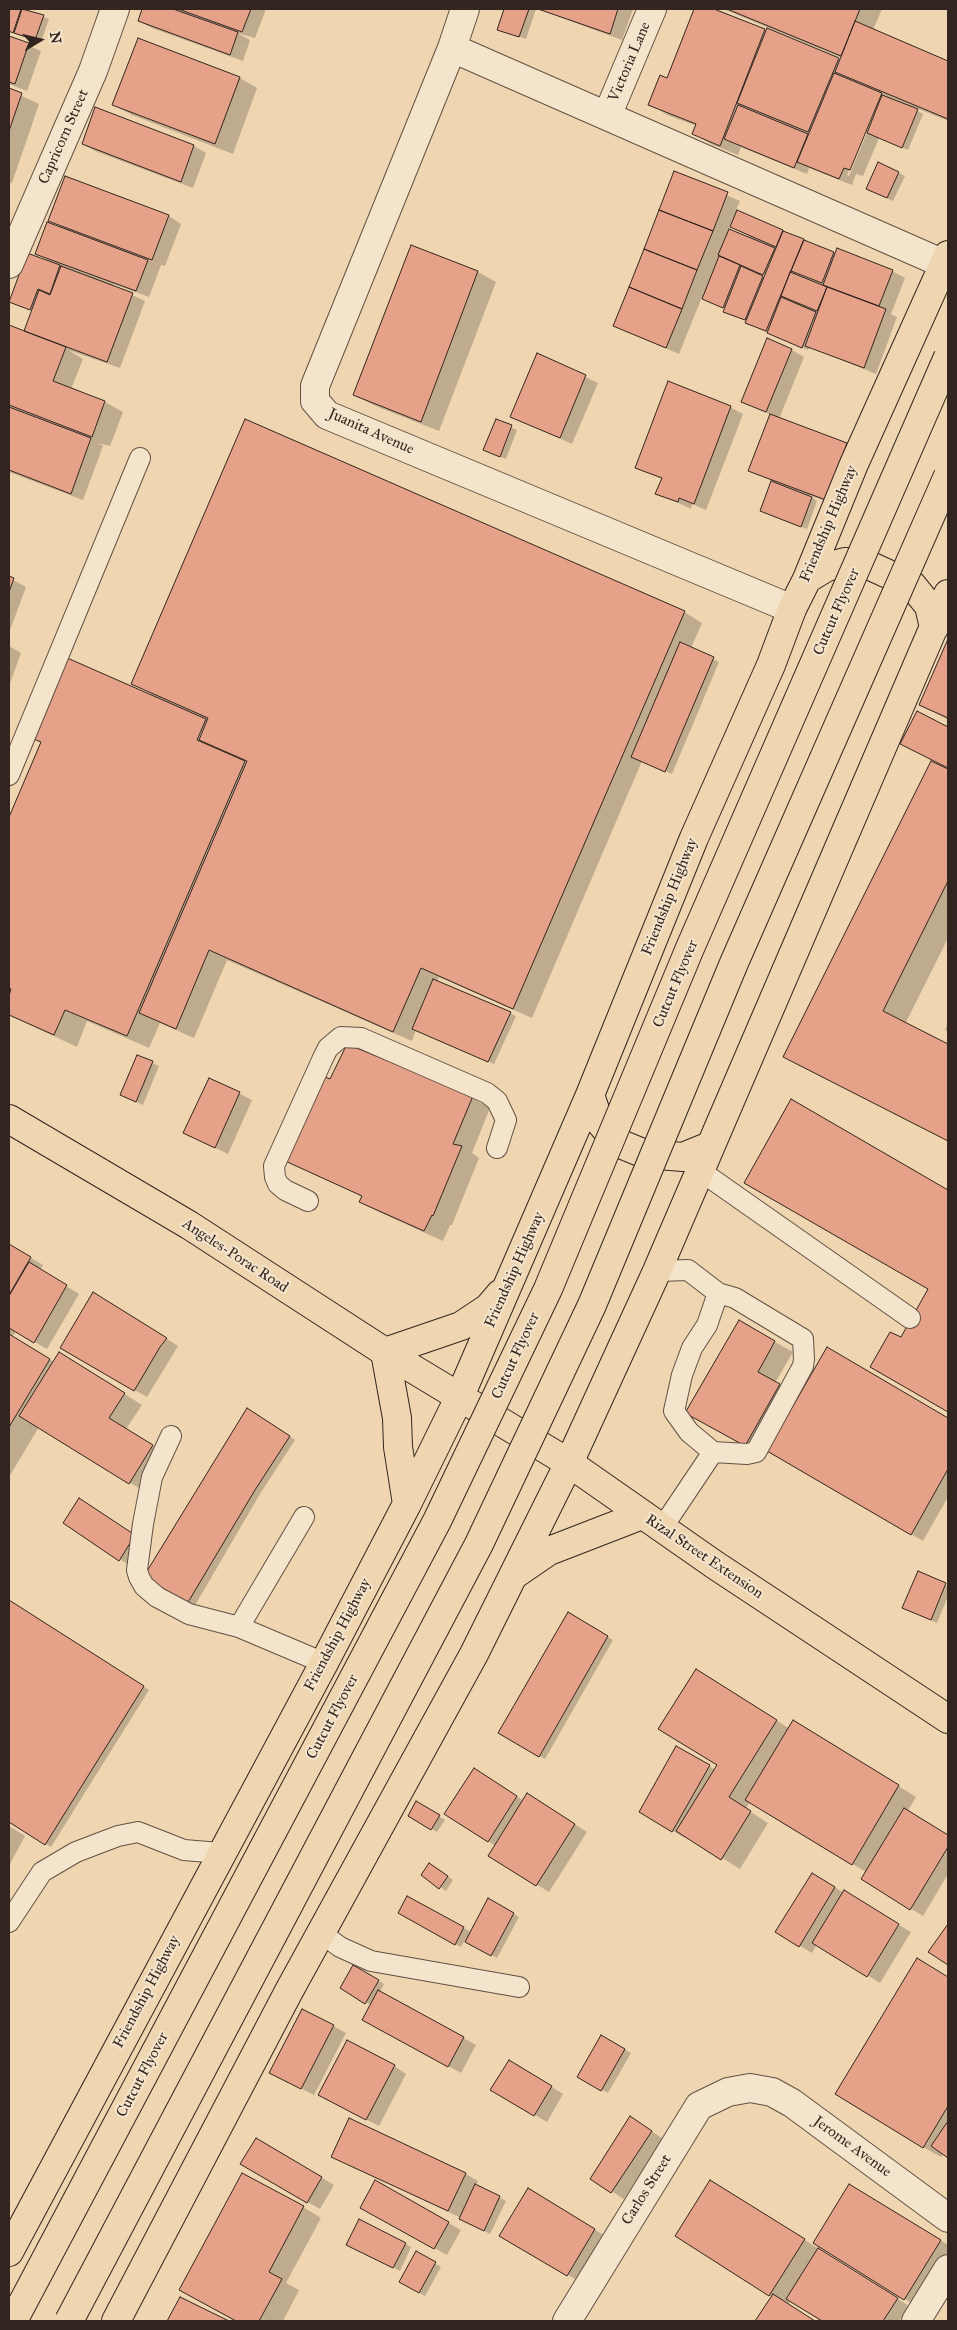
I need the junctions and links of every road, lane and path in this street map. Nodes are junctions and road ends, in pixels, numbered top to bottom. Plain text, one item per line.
1 (115, 9) edge
2 (465, 9) edge
3 (652, 9) edge
4 (452, 48) junction
5 (607, 116) junction
6 (946, 259) edge
7 (9, 264) edge
8 (948, 357) edge
9 (140, 458) dead end
10 (948, 476) edge
11 (807, 579) junction
12 (948, 594) edge
13 (792, 609) junction
14 (934, 628) junction
15 (9, 775) edge
16 (590, 1095) junction
17 (9, 1119) edge
18 (710, 1146) junction
19 (497, 1148) dead end
20 (699, 1170) junction
21 (308, 1200) dead end
22 (657, 1271) junction
23 (508, 1285) junction
24 (718, 1293) junction
25 (910, 1318) dead end
26 (385, 1352) junction
27 (460, 1396) junction
28 (171, 1436) dead end
29 (713, 1452) junction
30 (569, 1463) junction
31 (407, 1504) junction
32 (304, 1517) dead end
33 (652, 1521) junction
34 (512, 1576) junction
35 (239, 1627) junction
36 (324, 1663) junction
37 (948, 1719) edge
38 (220, 1853) junction
39 (9, 1922) edge
40 (321, 1933) junction
41 (518, 1986) dead end
42 (750, 2088) joint
43 (948, 2218) edge
44 (9, 2252) edge
45 (948, 2269) edge
46 (13, 2321) edge
47 (69, 2321) edge
48 (116, 2321) edge
49 (567, 2321) edge
50 (916, 2321) edge

1 - 7 street, Capricorn Street
2 - 4 street, Juanita Avenue
3 - 5 street, Victoria Lane
4 - 5 street
4 - 13 street, Juanita Avenue
5 - 6 street
6 - 11 main road, Friendship Highway
8 - 46 main road, Cutcut Flyover, bridge
9 - 15 lane
10 - 47 main road, bridge
11 - 13 main road, Friendship Highway
11 - 14 main road
12 - 14 main road
13 - 16 main road, Friendship Highway
14 - 18 main road
16 - 18 main road
16 - 23 main road, Friendship Highway
17 - 26 main road, Angeles-Porac Road
18 - 20 main road
19 - 21 lane
20 - 22 main road
20 - 25 lane
22 - 24 lane
22 - 30 main road
23 - 26 main road
23 - 27 main road, Friendship Highway
24 - 29 lane
24 - 29 lane
26 - 27 main road, Angeles-Porac Road
26 - 31 main road
27 - 30 main road, Rizal Street Extension
27 - 31 main road, Friendship Highway
28 - 35 lane
29 - 33 lane
30 - 33 main road, Rizal Street Extension
30 - 34 main road
31 - 36 main road, Friendship Highway
32 - 35 lane
33 - 34 main road
33 - 37 main road, Rizal Street Extension
34 - 40 main road
35 - 36 lane
36 - 38 main road, Friendship Highway
38 - 39 lane
38 - 44 main road, Friendship Highway
40 - 41 lane
40 - 48 main road
42 - 43 street, Jerome Avenue
42 - 49 street, Carlos Street
45 - 50 street

